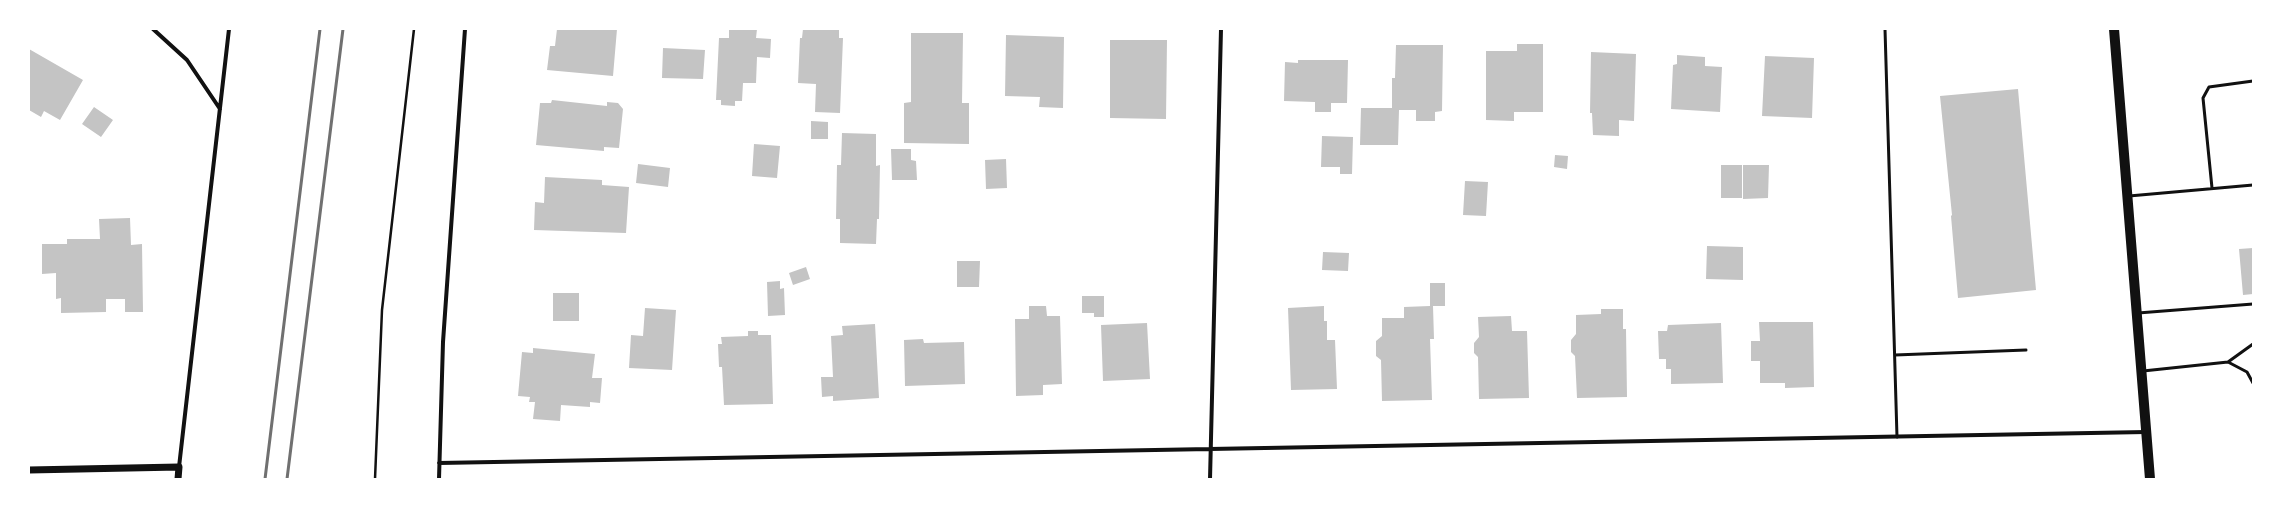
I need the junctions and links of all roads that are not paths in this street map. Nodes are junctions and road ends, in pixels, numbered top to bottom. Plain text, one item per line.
1 (153, 29) edge
2 (229, 29) edge
3 (465, 29) edge
4 (1221, 29) edge
5 (1885, 29) edge
6 (2114, 29) edge
7 (2253, 81) edge
8 (220, 109) junction
9 (2253, 185) edge
10 (2212, 188) junction
11 (2128, 196) junction
12 (2253, 304) edge
13 (2137, 313) junction
14 (2253, 344) edge
15 (2026, 350) dead end
16 (1895, 355) junction
17 (2228, 362) junction
18 (2142, 372) junction
19 (2253, 382) edge
20 (2146, 432) junction
21 (1897, 437) junction
22 (1210, 449) junction
23 (439, 463) junction
24 (179, 467) junction
25 (29, 470) edge
26 (178, 479) edge
27 (439, 479) edge
28 (1210, 479) edge
29 (2150, 479) edge

1 - 8 street
2 - 8 street
3 - 23 street
4 - 22 street
5 - 16 lane
6 - 11 main road
7 - 10 lane
8 - 24 street
9 - 10 lane
10 - 11 lane
11 - 13 main road
12 - 13 lane
13 - 18 main road
14 - 17 lane
15 - 16 lane
16 - 21 lane
17 - 18 lane
17 - 19 lane
18 - 20 main road
20 - 21 street
20 - 29 main road
21 - 22 street
22 - 23 street
22 - 28 street
23 - 27 street
24 - 25 street
24 - 26 street

